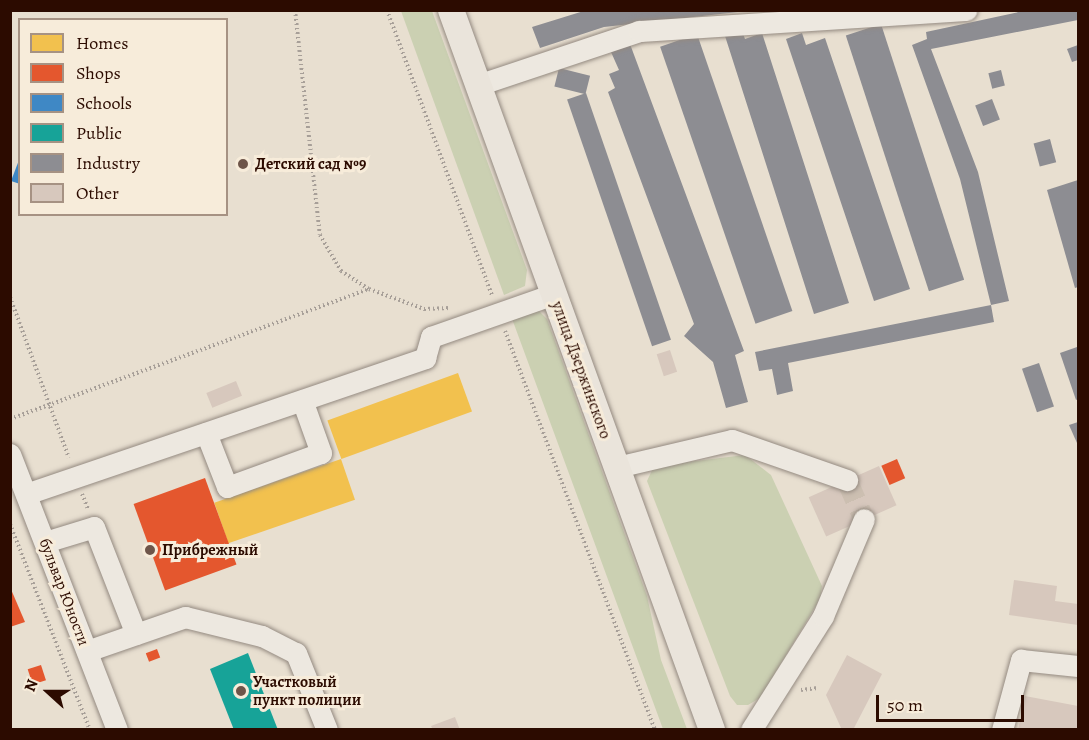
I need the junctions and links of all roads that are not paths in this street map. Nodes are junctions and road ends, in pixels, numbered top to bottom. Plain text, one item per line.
1 (451, 10) edge
2 (966, 10) edge
3 (478, 85) junction
4 (554, 294) junction
5 (302, 400) junction
6 (206, 433) junction
7 (10, 454) edge
8 (617, 467) junction
9 (848, 480) dead end
10 (26, 494) junction
11 (864, 519) dead end
12 (45, 542) junction
13 (136, 634) junction
14 (87, 651) junction
15 (1078, 666) edge
16 (117, 729) edge
17 (327, 729) edge
18 (712, 729) edge
19 (751, 729) edge
20 (1002, 729) edge

1 - 3 main road, улица Дзержинского
2 - 3 street
3 - 4 main road, улица Дзержинского
4 - 5 street
4 - 8 main road, улица Дзержинского
5 - 6 street
5 - 6 street
6 - 10 street
7 - 10 street, бульвар Юности
8 - 9 street
8 - 18 main road, улица Дзержинского
10 - 12 street, бульвар Юности
11 - 19 street
12 - 13 street
12 - 14 street, бульвар Юности
13 - 14 street
13 - 17 street
14 - 16 street, бульвар Юности
15 - 20 street

